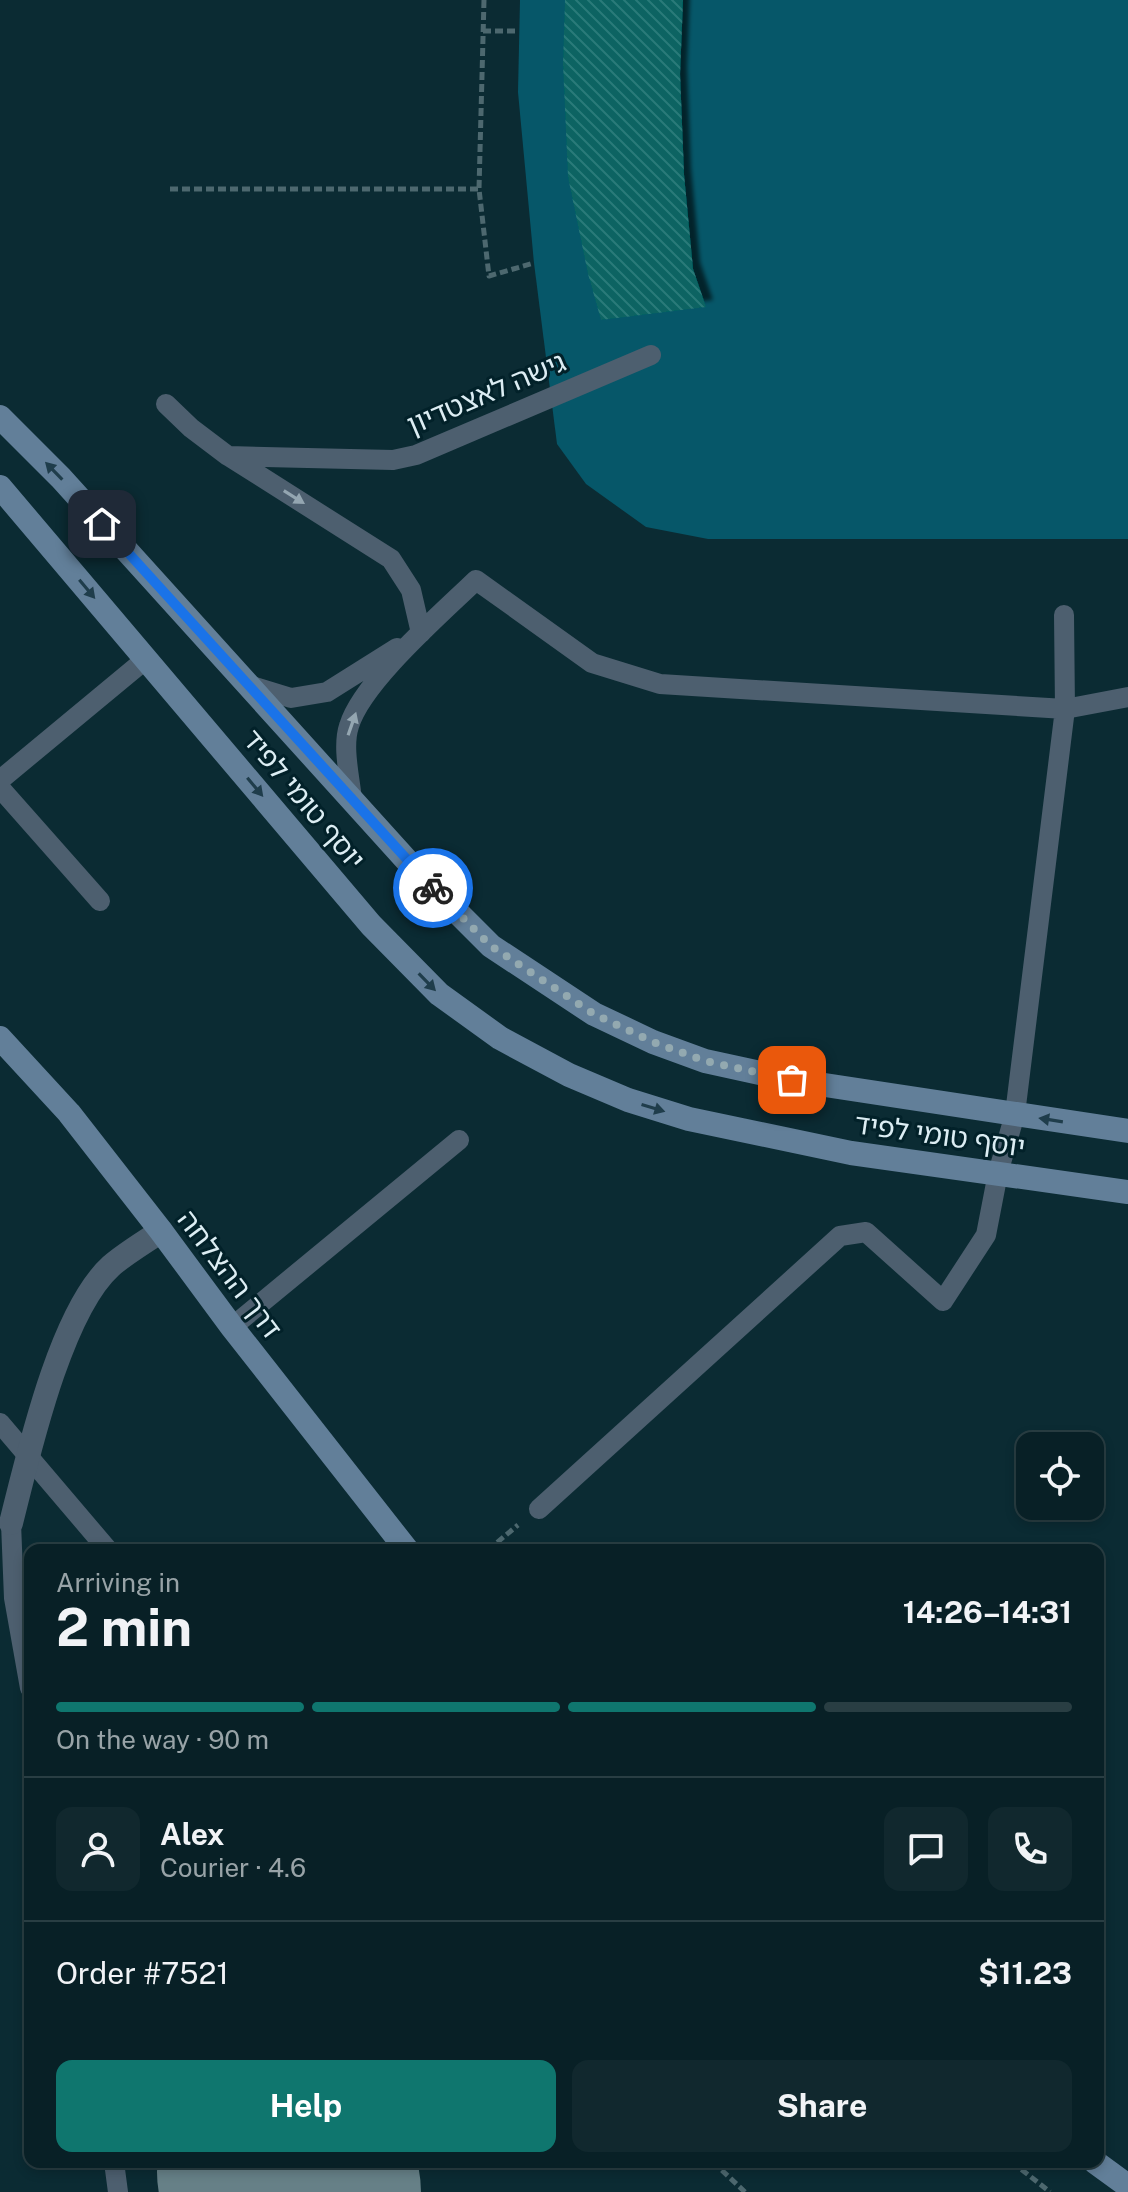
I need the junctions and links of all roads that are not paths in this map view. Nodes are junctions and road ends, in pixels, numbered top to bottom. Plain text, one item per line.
1 (651, 355) dead end
2 (166, 404) dead end
3 (0, 417) edge
4 (228, 456) junction
5 (0, 487) edge
6 (1064, 615) dead end
7 (421, 633) junction
8 (146, 659) junction
9 (248, 685) junction
10 (1128, 697) edge
11 (1065, 709) junction
12 (0, 780) edge
13 (0, 788) edge
14 (352, 800) junction
15 (100, 901) dead end
16 (0, 1038) edge
17 (1015, 1114) junction
18 (1128, 1131) edge
19 (459, 1140) dead end
20 (998, 1173) junction
21 (1128, 1192) edge
22 (161, 1231) junction
23 (232, 1327) junction
24 (0, 1423) edge
25 (28, 1456) junction
26 (539, 1509) road end
27 (11, 1523) joint
28 (103, 1544) edge
29 (402, 1544) edge
30 (24, 1654) edge
31 (1104, 2160) edge
32 (115, 2168) edge
33 (1103, 2168) edge
34 (1128, 2174) edge
35 (1128, 2186) edge
36 (118, 2192) edge

1 - 4 lane, גישה לאצטדיון
2 - 4 lane
9 -> 3 street, יוסף טומי לפיד
4 -> 7 lane
5 -> 8 street, יוסף טומי לפיד
6 - 11 lane
7 - 9 lane
7 - 11 lane
14 -> 7 lane
8 - 12 lane
8 -> 20 street, יוסף טומי לפיד
9 - 14 street, יוסף טומי לפיד
10 - 11 lane
11 - 17 lane
13 - 15 lane
14 - 17 street, יוסף טומי לפיד
16 - 22 street, דרך ההצלחה
18 -> 17 street, יוסף טומי לפיד
17 - 20 lane
19 - 23 lane
20 - 21 street, יוסף טומי לפיד
20 - 26 lane
22 - 23 street, דרך ההצלחה
22 - 25 street
23 - 29 street, דרך ההצלחה
24 - 25 lane
25 - 27 street
25 - 28 lane
27 - 30 lane
31 - 34 street
32 - 36 lane
33 - 35 street

